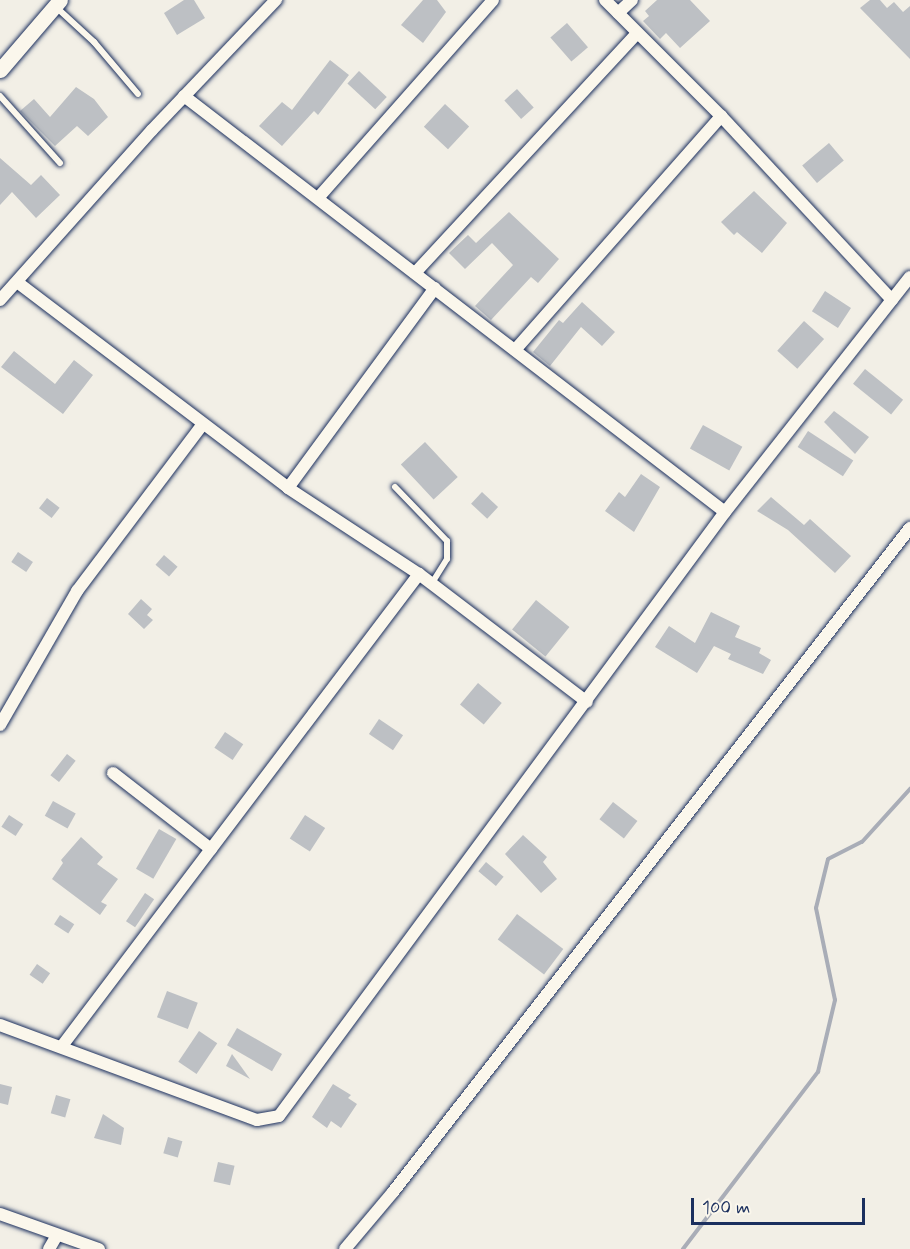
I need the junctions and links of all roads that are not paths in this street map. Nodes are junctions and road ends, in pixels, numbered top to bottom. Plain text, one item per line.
1 (276, 0) edge
2 (493, 0) edge
3 (604, 0) edge
4 (632, 0) edge
5 (58, 3) edge
6 (618, 13) junction
7 (637, 33) junction
8 (0, 70) edge
9 (138, 93) dead end
10 (0, 96) edge
11 (184, 96) junction
12 (721, 116) junction
13 (60, 163) dead end
14 (318, 198) junction
15 (415, 273) junction
16 (910, 277) edge
17 (17, 282) junction
18 (435, 288) junction
19 (0, 300) edge
20 (892, 300) junction
21 (515, 350) junction
22 (203, 424) junction
23 (395, 487) dead end
24 (288, 488) junction
25 (725, 512) junction
26 (910, 528) edge
27 (419, 574) junction
28 (431, 584) junction
29 (587, 702) junction
30 (0, 725) edge
31 (113, 772) dead end
32 (211, 849) junction
33 (0, 1025) edge
34 (62, 1046) junction
35 (0, 1214) edge
36 (57, 1235) junction
37 (49, 1249) edge
38 (99, 1249) edge
39 (345, 1249) edge

1 - 11 street
2 - 14 street
3 - 6 street
4 - 6 street
5 - 8 street
5 - 9 lane
6 - 7 street
7 - 12 street
7 - 15 street
10 - 13 lane
11 - 14 street
11 - 17 street
12 - 20 street
12 - 21 street
14 - 15 street
15 - 18 street
16 - 20 street
17 - 19 street
17 - 22 street
18 - 21 street
18 - 24 street
20 - 25 street
21 - 25 street
22 - 24 street
22 - 30 street
23 - 28 lane
24 - 27 street
25 - 29 street
26 - 39 street
27 - 28 street
27 - 32 street
28 - 29 street
29 - 34 street
31 - 32 street
32 - 34 street
33 - 34 street
35 - 36 street
36 - 37 street
36 - 38 street

